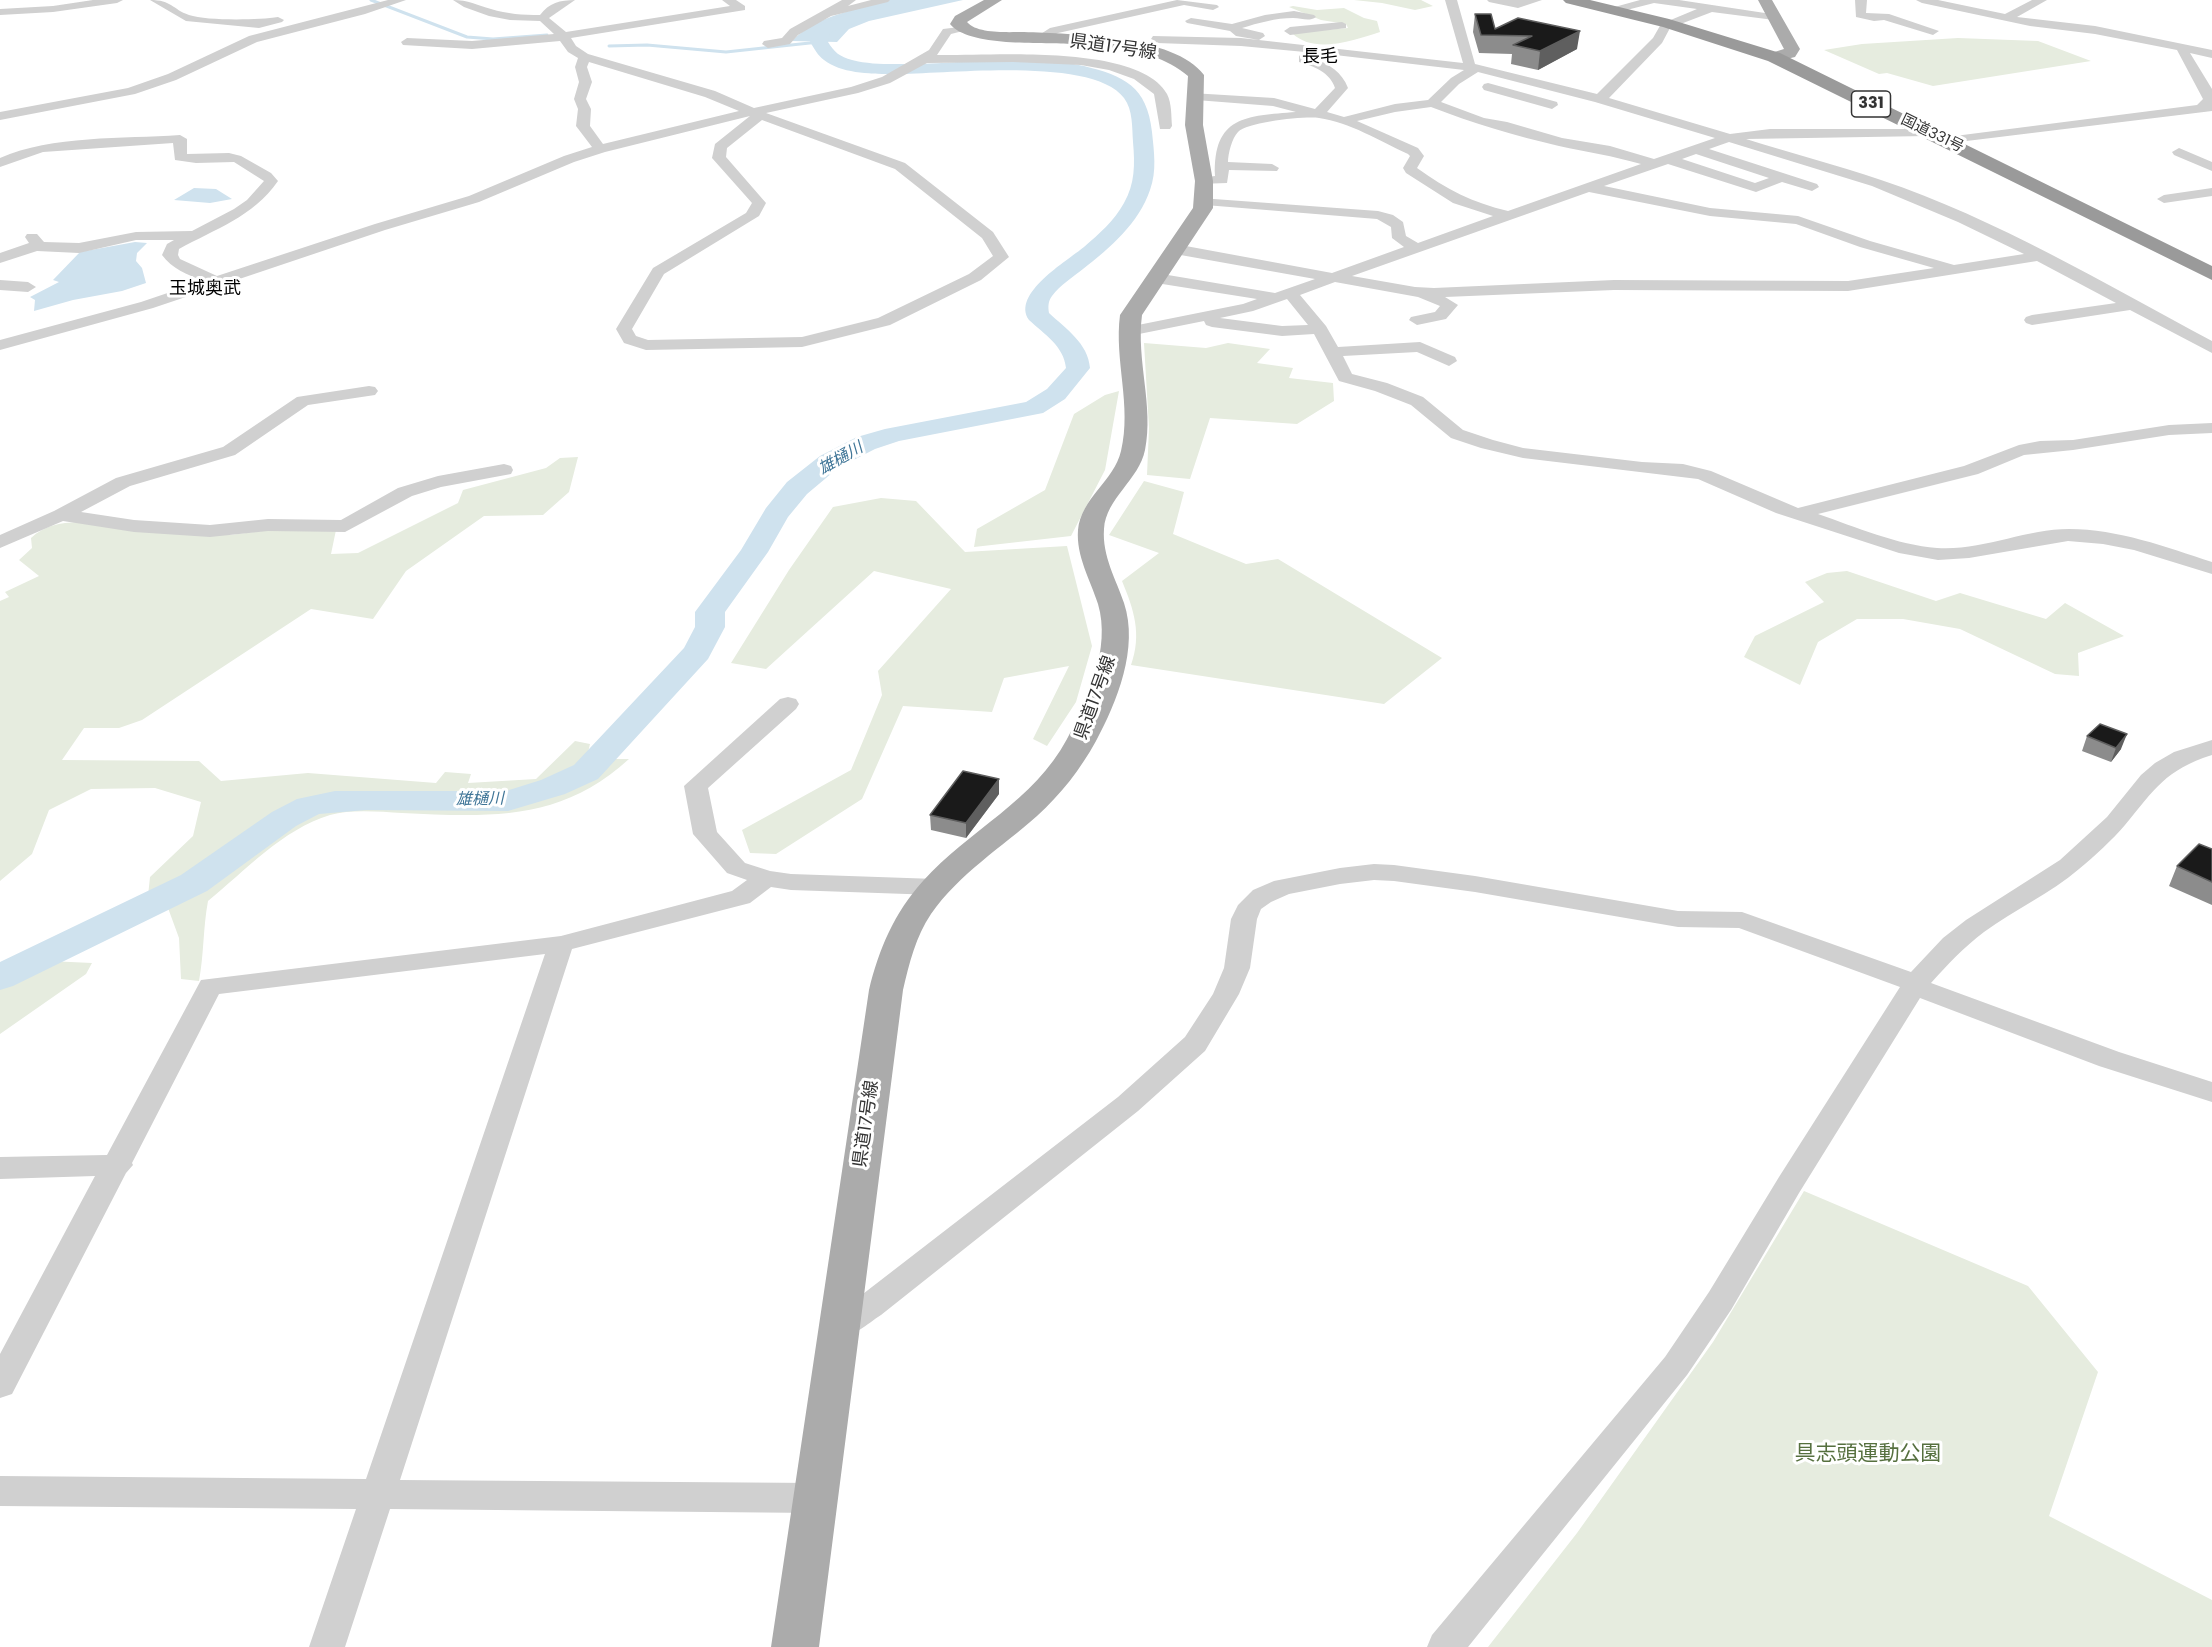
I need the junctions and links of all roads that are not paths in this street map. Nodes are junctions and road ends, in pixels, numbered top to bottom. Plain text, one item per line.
1 (117, 0) edge
2 (156, 0) edge
3 (459, 0) edge
4 (569, 0) edge
5 (728, 0) edge
6 (884, 0) edge
7 (992, 0) edge
8 (1224, 0) edge
9 (1451, 0) edge
10 (1493, 0) edge
11 (1536, 0) edge
12 (1571, 0) edge
13 (1654, 0) edge
14 (1765, 0) edge
15 (1861, 0) edge
16 (1922, 0) edge
17 (2041, 0) edge
18 (398, 1) edge
19 (843, 1) edge
20 (497, 3) dead end
21 (371, 5) edge
22 (1106, 7) dead end
23 (1213, 7) junction
24 (476, 8) junction
25 (1709, 9) junction
26 (1615, 10) junction
27 (0, 12) edge
28 (826, 15) junction
29 (1068, 15) dead end
30 (1774, 16) junction
31 (1120, 17) junction
32 (1310, 17) dead end
33 (543, 18) junction
34 (2006, 18) junction
35 (1259, 19) junction
36 (1191, 21) junction
37 (1091, 23) junction
38 (1669, 24) junction
39 (1342, 26) dead end
40 (963, 28) junction
41 (1234, 28) junction
42 (334, 29) dead end
43 (1933, 31) dead end
44 (563, 36) junction
45 (1150, 36) junction
46 (1262, 37) dead end
47 (1039, 39) junction
48 (407, 42) dead end
49 (768, 44) dead end
50 (2182, 48) junction
51 (1318, 50) junction
52 (2212, 54) edge
53 (584, 57) junction
54 (1774, 57) junction
55 (925, 60) junction
56 (1473, 67) junction
57 (1455, 81) junction
58 (1270, 87) dead end
59 (1196, 96) junction
60 (1253, 99) junction
61 (1600, 99) junction
62 (1432, 103) junction
63 (1552, 105) dead end
64 (2207, 107) edge
65 (756, 113) junction
66 (1318, 114) junction
67 (0, 116) edge
68 (1343, 121) junction
69 (1165, 126) dead end
70 (1928, 132) junction
71 (1723, 138) junction
72 (1947, 141) junction
73 (600, 149) junction
74 (1695, 149) junction
75 (2179, 152) dead end
76 (1668, 159) junction
77 (0, 163) edge
78 (1654, 164) junction
79 (2212, 167) edge
80 (1272, 168) dead end
81 (1782, 177) junction
82 (1210, 183) junction
83 (1812, 186) dead end
84 (1589, 188) junction
85 (2212, 192) edge
86 (2164, 199) dead end
87 (1511, 216) junction
88 (194, 235) junction
89 (1416, 248) junction
90 (1175, 249) junction
91 (2040, 256) junction
92 (0, 258) edge
93 (1956, 269) junction
94 (2212, 274) edge
95 (1330, 277) junction
96 (1156, 278) junction
97 (215, 281) junction
98 (0, 285) edge
99 (28, 287) dead end
100 (1421, 292) junction
101 (1282, 295) junction
102 (2133, 305) junction
103 (1196, 318) junction
104 (1417, 320) dead end
105 (2032, 320) dead end
106 (1320, 329) junction
107 (1129, 331) junction
108 (0, 345) edge
109 (2212, 348) edge
110 (1333, 352) junction
111 (1449, 361) dead end
112 (369, 391) dead end
113 (2212, 428) edge
114 (504, 470) dead end
115 (1800, 513) junction
116 (61, 515) junction
117 (0, 542) edge
118 (2212, 568) edge
119 (788, 704) dead end
120 (2212, 747) edge
121 (766, 878) junction
122 (936, 887) junction
123 (561, 944) junction
124 (1915, 984) junction
125 (2212, 1092) edge
126 (118, 1165) junction
127 (0, 1168) edge
128 (838, 1327) junction
129 (0, 1385) edge
130 (0, 1491) edge
131 (379, 1493) junction
132 (816, 1498) junction
133 (327, 1647) edge
134 (795, 1647) edge
135 (1445, 1647) edge

1 - 27 street
2 - 21 street
3 - 24 street
4 - 33 street
5 - 44 street
6 - 28 street
7 - 40 main road
8 - 23 street
9 - 56 street
10 - 11 street
12 - 26 highway, 国道331号 / 331
13 - 25 street
13 - 26 street
14 - 30 main road
15 - 43 street
16 - 34 street
17 - 34 street
18 - 21 street
19 - 28 street
20 - 24 street
21 - 42 street
21 - 67 street
22 - 31 street
23 - 31 street
23 - 36 street
24 - 33 street
25 - 30 street
25 - 38 street
26 - 38 highway, 国道331号 / 331
28 - 49 street
29 - 37 street
30 - 54 main road
31 - 37 street
31 - 45 street
32 - 35 street
33 - 44 street
34 - 50 street
35 - 39 street
35 - 41 street
36 - 41 street
36 - 45 street
37 - 47 street
38 - 54 highway, 国道331号 / 331
38 - 61 street
40 - 47 main road, 県道17号線
40 - 55 street
41 - 46 street
44 - 48 street
44 - 53 street
45 - 47 main road, 県道17号線
45 - 51 street
45 - 59 main road, 県道17号線
50 - 52 street
50 - 64 street
51 - 56 street
51 - 66 street
53 - 65 street
53 - 73 street
54 - 70 highway, 国道331号 / 331
55 - 65 street
55 - 69 street
56 - 57 street
56 - 61 street
57 - 62 street
57 - 63 street
58 - 60 street
59 - 60 street
59 - 82 main road, 県道17号線
60 - 66 street
61 - 71 street
62 - 68 street
62 - 78 street
64 - 72 street
65 - 65 street
65 - 73 street
66 - 68 street
66 - 82 street
68 - 87 street
70 - 71 street
70 - 72 highway, 国道331号 / 331
71 - 74 street
71 - 91 street
72 - 94 highway, 国道331号 / 331
73 - 97 street
74 - 76 street
74 - 81 street
75 - 79 street
76 - 78 street
76 - 81 street
77 - 88 street
78 - 84 street
80 - 82 street
81 - 83 street
82 - 89 street
82 - 90 main road, 県道17号線
84 - 87 street
84 - 93 street
85 - 86 street
87 - 89 street
88 - 92 street
88 - 97 street
89 - 95 street
90 - 95 street
90 - 96 main road, 県道17号線
91 - 93 street
91 - 102 street
93 - 100 street
95 - 100 street
95 - 101 street
96 - 101 street
96 - 107 main road, 県道17号線
97 - 108 street
98 - 99 street
100 - 104 street
101 - 103 street
101 - 106 street
102 - 105 street
102 - 109 street
103 - 106 street
103 - 107 street
106 - 110 street
107 - 122 main road, 県道17号線
110 - 111 street
110 - 115 street
112 - 116 street
113 - 115 street
114 - 116 street
115 - 118 street
116 - 117 street
119 - 121 street
120 - 124 street
121 - 122 street
121 - 123 street
122 - 128 main road, 県道17号線
123 - 126 street
123 - 131 street
124 - 125 street
124 - 128 street
124 - 135 street
126 - 127 street
126 - 129 street
128 - 132 main road, 県道17号線
130 - 131 street
131 - 132 street
131 - 133 street
132 - 134 main road, 県道17号線

